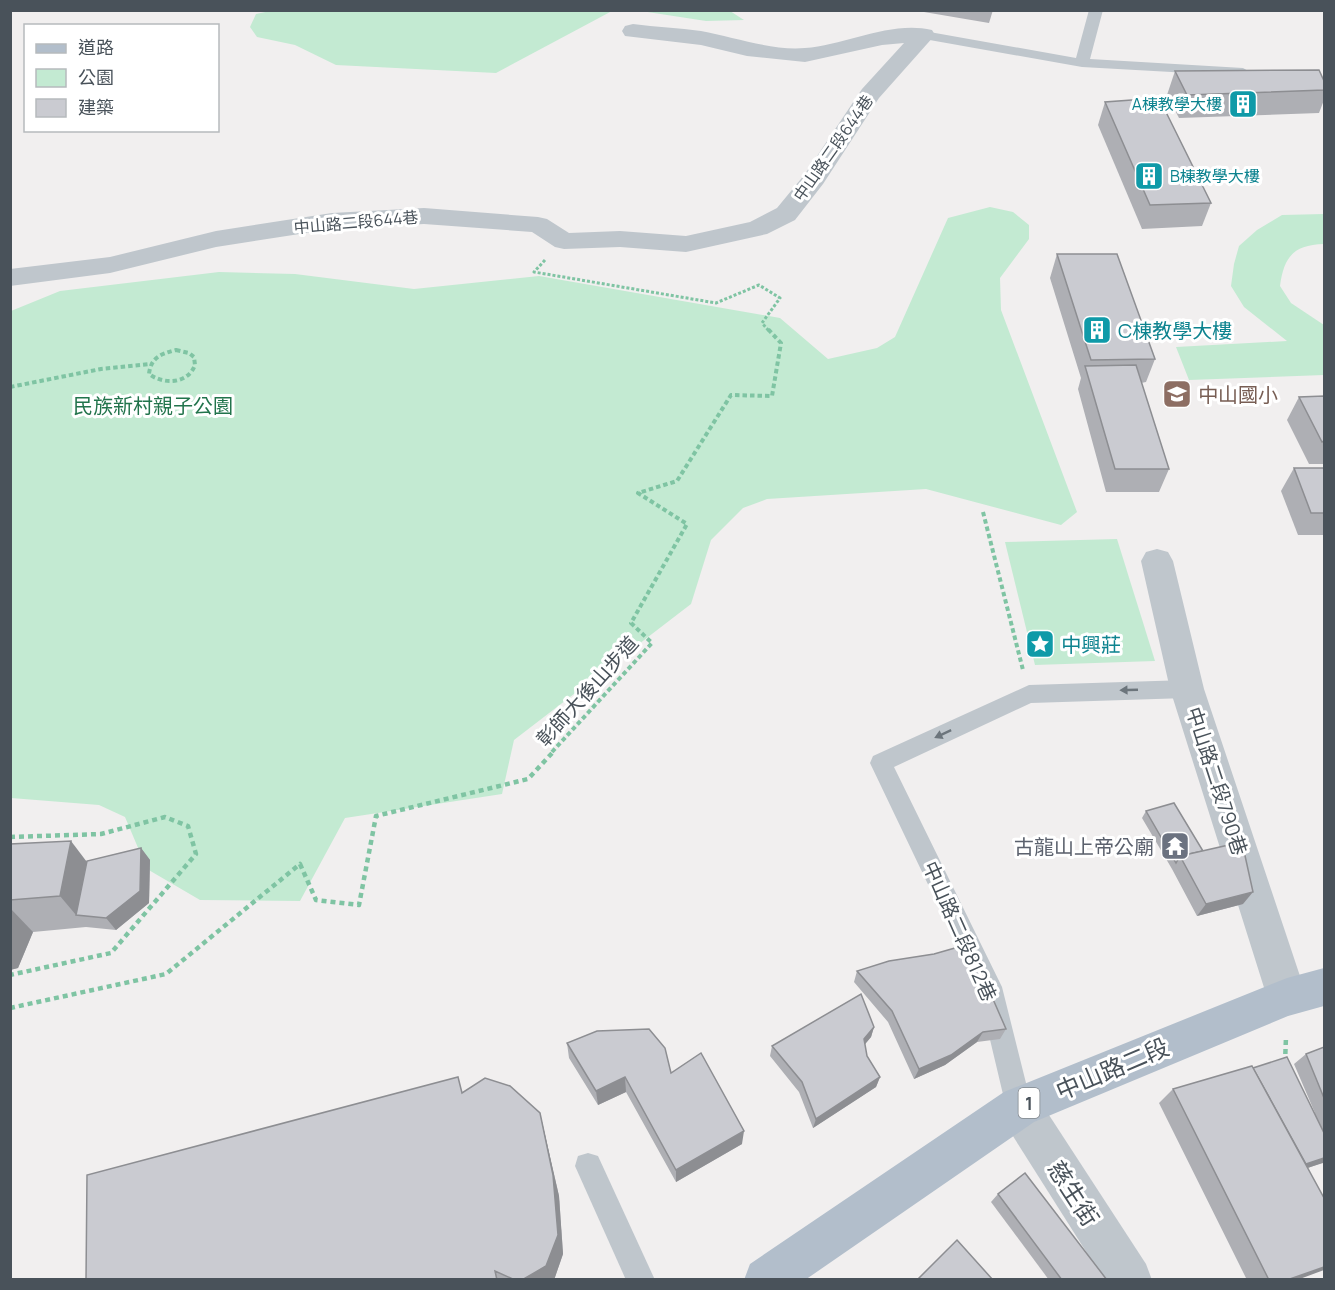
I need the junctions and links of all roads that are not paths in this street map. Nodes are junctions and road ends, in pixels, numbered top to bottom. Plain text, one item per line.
1 (1096, 10) edge
2 (633, 31) dead end
3 (924, 35) junction
4 (1082, 63) junction
5 (1255, 73) edge
6 (10, 278) edge
7 (1157, 561) dead end
8 (1187, 689) junction
9 (1306, 992) edge
10 (1019, 1107) junction
11 (588, 1166) dead end
12 (641, 1280) edge
13 (766, 1280) edge
14 (1130, 1280) edge

1 - 4 lane
2 - 3 street
3 - 4 lane
3 - 6 street, 中山路二段644巷
4 - 5 lane
7 - 8 street, 中山路二段790巷
8 - 9 street, 中山路二段790巷
8 -> 10 lane, 中山路二段812巷
9 - 10 main road, 中山路二段 / 1
10 - 13 main road, 中山路二段 / 1
10 - 14 street, 慈生街
11 - 12 lane

